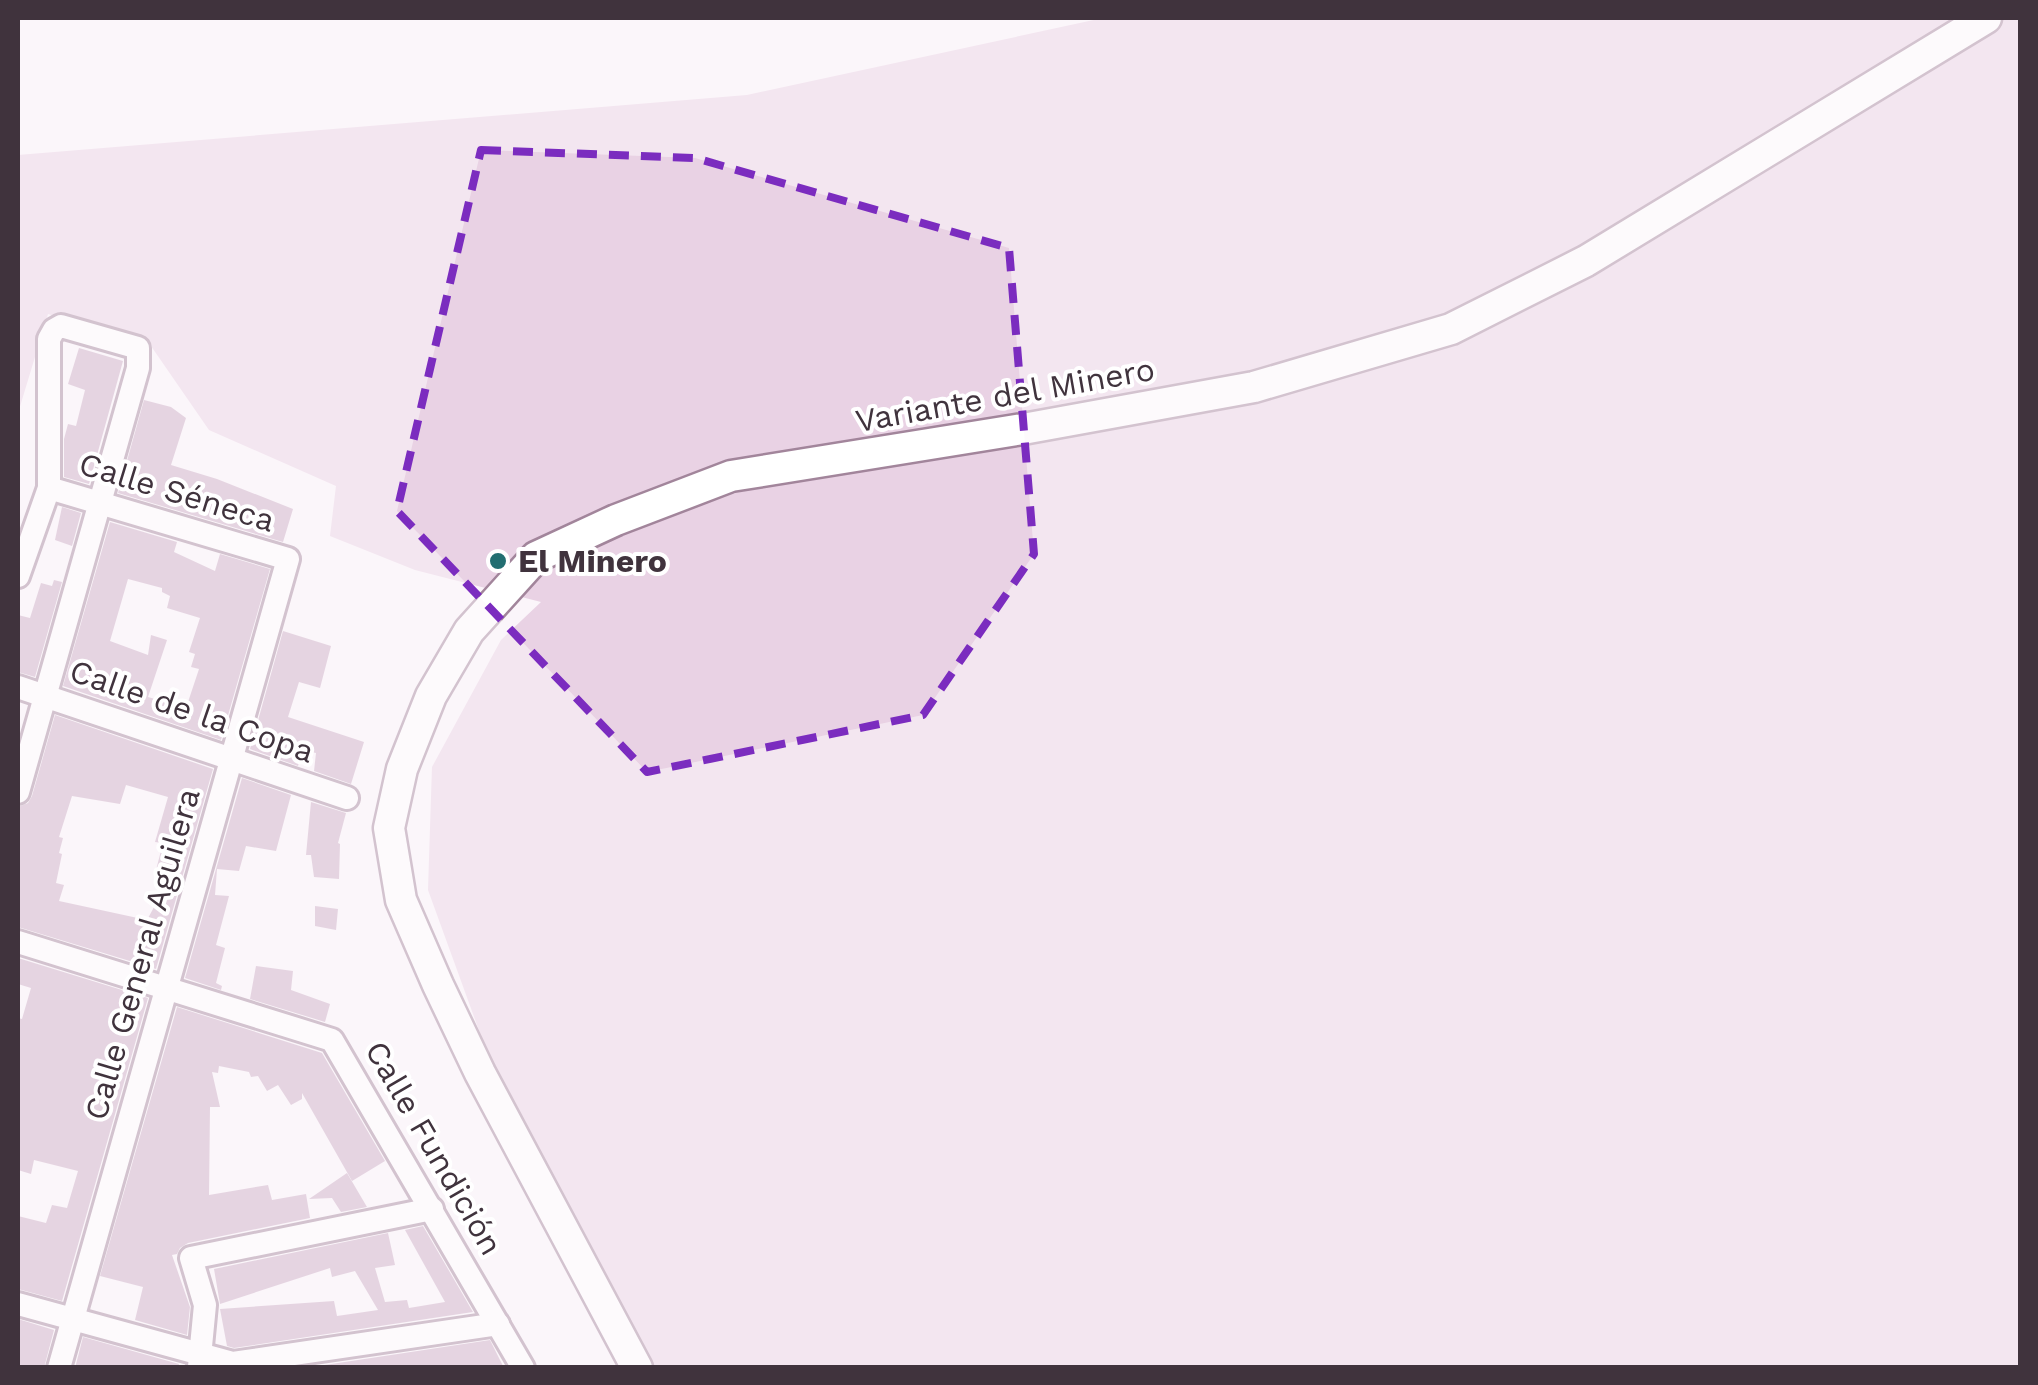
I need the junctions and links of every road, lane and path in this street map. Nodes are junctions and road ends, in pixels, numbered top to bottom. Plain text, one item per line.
1 (1986, 18) edge
2 (49, 488) junction
3 (100, 502) junction
4 (288, 559) joint
5 (18, 576) edge
6 (18, 687) edge
7 (44, 696) junction
8 (232, 759) junction
9 (18, 792) edge
10 (346, 798) dead end
11 (18, 942) edge
12 (164, 988) junction
13 (432, 1208) junction
14 (18, 1304) edge
15 (72, 1320) junction
16 (498, 1324) junction
17 (200, 1361) edge
18 (59, 1368) edge
19 (523, 1368) edge
20 (636, 1368) edge

1 - 20 street, Variante del Minero
2 - 3 street, Calle Séneca
2 - 3 street
2 - 5 street
3 - 4 street, Calle Séneca
3 - 7 street
4 - 8 street, Calle General Aguilera
6 - 7 street, Calle de la Copa
7 - 8 street, Calle de la Copa
7 - 9 street
8 - 10 street, Calle de la Copa
8 - 12 street, Calle General Aguilera
11 - 12 street, Calle Fundición
12 - 13 street, Calle Fundición
12 - 15 street, Calle General Aguilera
13 - 16 street, Calle Fundición
13 - 17 street
14 - 15 street
15 - 17 street
15 - 18 street, Calle General Aguilera
16 - 17 street
16 - 19 street, Calle Fundición

